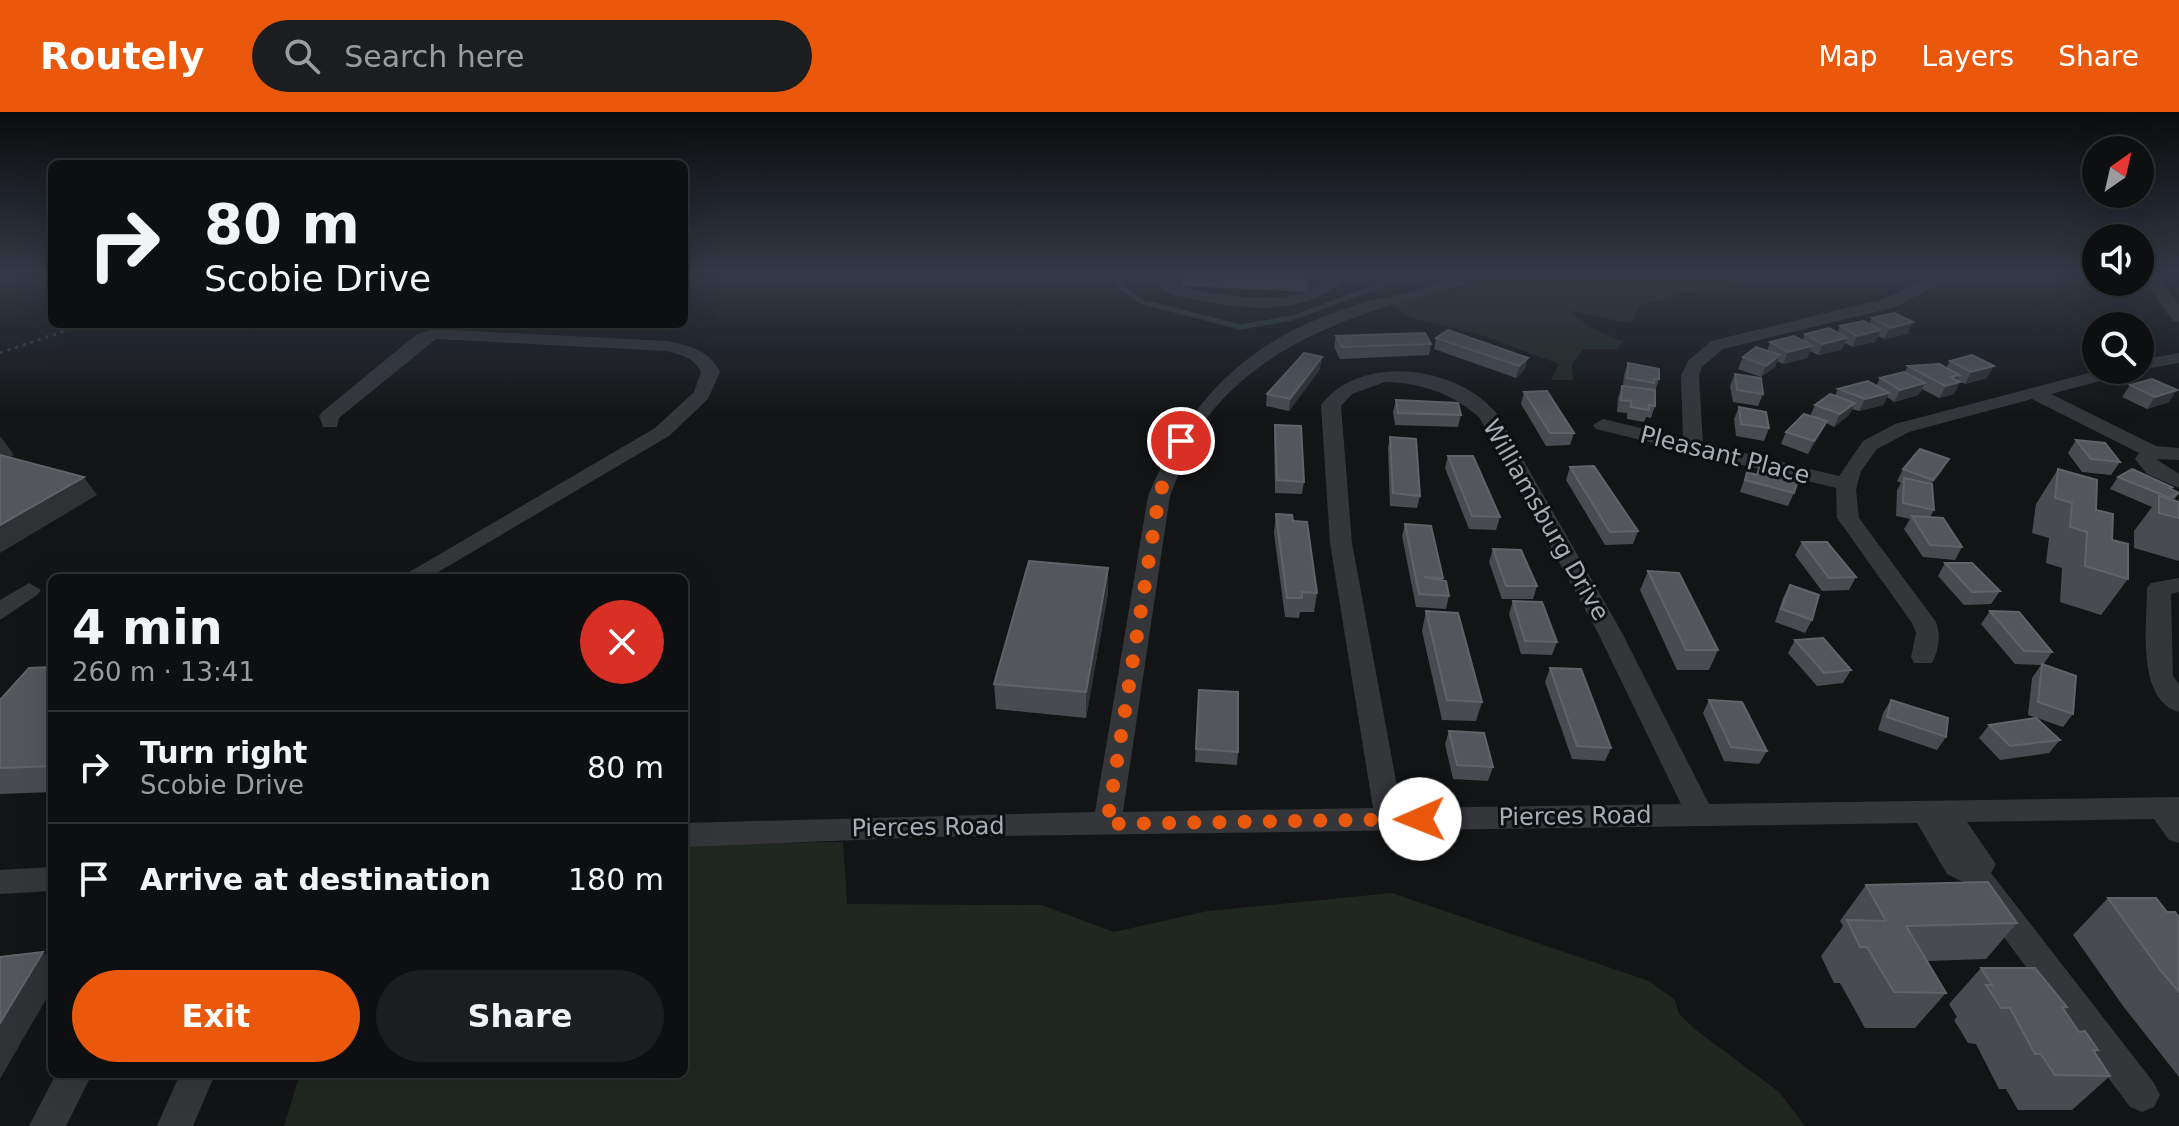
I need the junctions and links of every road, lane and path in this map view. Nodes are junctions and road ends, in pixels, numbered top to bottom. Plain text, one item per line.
1 (1325, 322) edge
2 (1806, 322) edge
3 (73, 328) edge
4 (0, 353) edge
5 (2179, 358) edge
6 (2154, 362) edge
7 (2082, 380) edge
8 (2034, 393) junction
9 (330, 423) dead end
10 (1603, 425) dead end
11 (1693, 447) junction
12 (2152, 452) junction
13 (2179, 454) edge
14 (2179, 482) edge
15 (1847, 484) junction
16 (418, 574) edge
17 (2179, 585) edge
18 (29, 590) dead end
19 (0, 612) edge
20 (1923, 657) dead end
21 (2179, 703) edge
22 (2170, 808) edge
23 (1700, 814) junction
24 (1936, 814) junction
25 (1389, 819) junction
26 (1107, 824) junction
27 (2179, 832) edge
28 (688, 835) edge
29 (48, 879) edge
30 (0, 882) edge
31 (73, 1078) edge
32 (196, 1078) edge
33 (2142, 1095) dead end
34 (47, 1126) edge
35 (175, 1126) edge

1 - 26 street
2 - 11 street
3 - 4 path
5 - 6 street
7 - 8 street
8 - 12 street
8 - 15 street
9 - 16 street
10 - 11 street, Pleasant Place
11 - 15 street, Pleasant Place
12 - 13 street
12 - 14 street
15 - 20 street
17 - 21 street
18 - 19 street
22 - 24 street, Pierces Road
22 - 27 street
23 - 24 street, Pierces Road
23 - 25 street, Pierces Road
23 - 25 street, Williamsburg Drive
24 - 33 street
25 - 26 street, Pierces Road
26 - 28 street, Pierces Road
29 - 30 street
31 - 34 street
32 - 35 street

